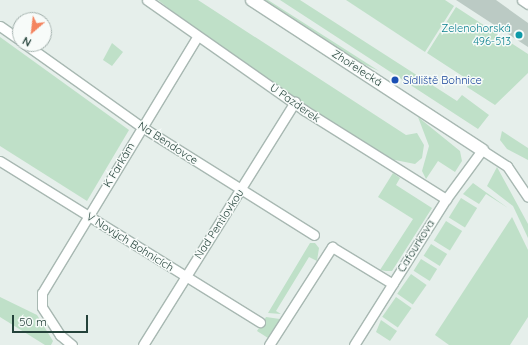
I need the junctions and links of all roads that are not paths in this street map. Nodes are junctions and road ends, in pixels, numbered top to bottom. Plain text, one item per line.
1 (147, 0) edge
2 (252, 0) edge
3 (522, 0) edge
4 (528, 4) edge
5 (0, 26) edge
6 (12, 34) edge
7 (197, 37) junction
8 (36, 52) edge
9 (295, 102) junction
10 (142, 127) junction
11 (482, 150) junction
12 (0, 161) edge
13 (241, 189) junction
14 (528, 197) edge
15 (446, 199) junction
16 (88, 216) junction
17 (314, 235) dead end
18 (185, 276) junction
19 (393, 284) junction
20 (260, 322) dead end
21 (72, 345) edge
22 (142, 345) edge
23 (269, 345) edge
24 (354, 345) edge

1 - 7 street, U Pazderek
2 - 11 street, Zhořelecká
3 - 4 street
5 - 6 street
7 - 9 street, U Pazderek
7 - 10 street, K Farkám
8 - 10 street, Na Bendovce
9 - 13 street, Nad Pentlovkou
9 - 15 street, U Pazderek
10 - 13 street, Na Bendovce
10 - 16 street, K Farkám
11 - 14 street
11 - 15 street, Cafourkova
12 - 16 street, V Nových Bohnicích
13 - 17 street, Na Bendovce
13 - 18 street, Nad Pentlovkou
15 - 19 street, Cafourkova
16 - 18 street, V Nových Bohnicích
16 - 21 street, K Farkám
18 - 20 street, V Nových Bohnicích
18 - 22 street, Nad Pentlovkou
19 - 23 street
19 - 24 street, Cafourkova

